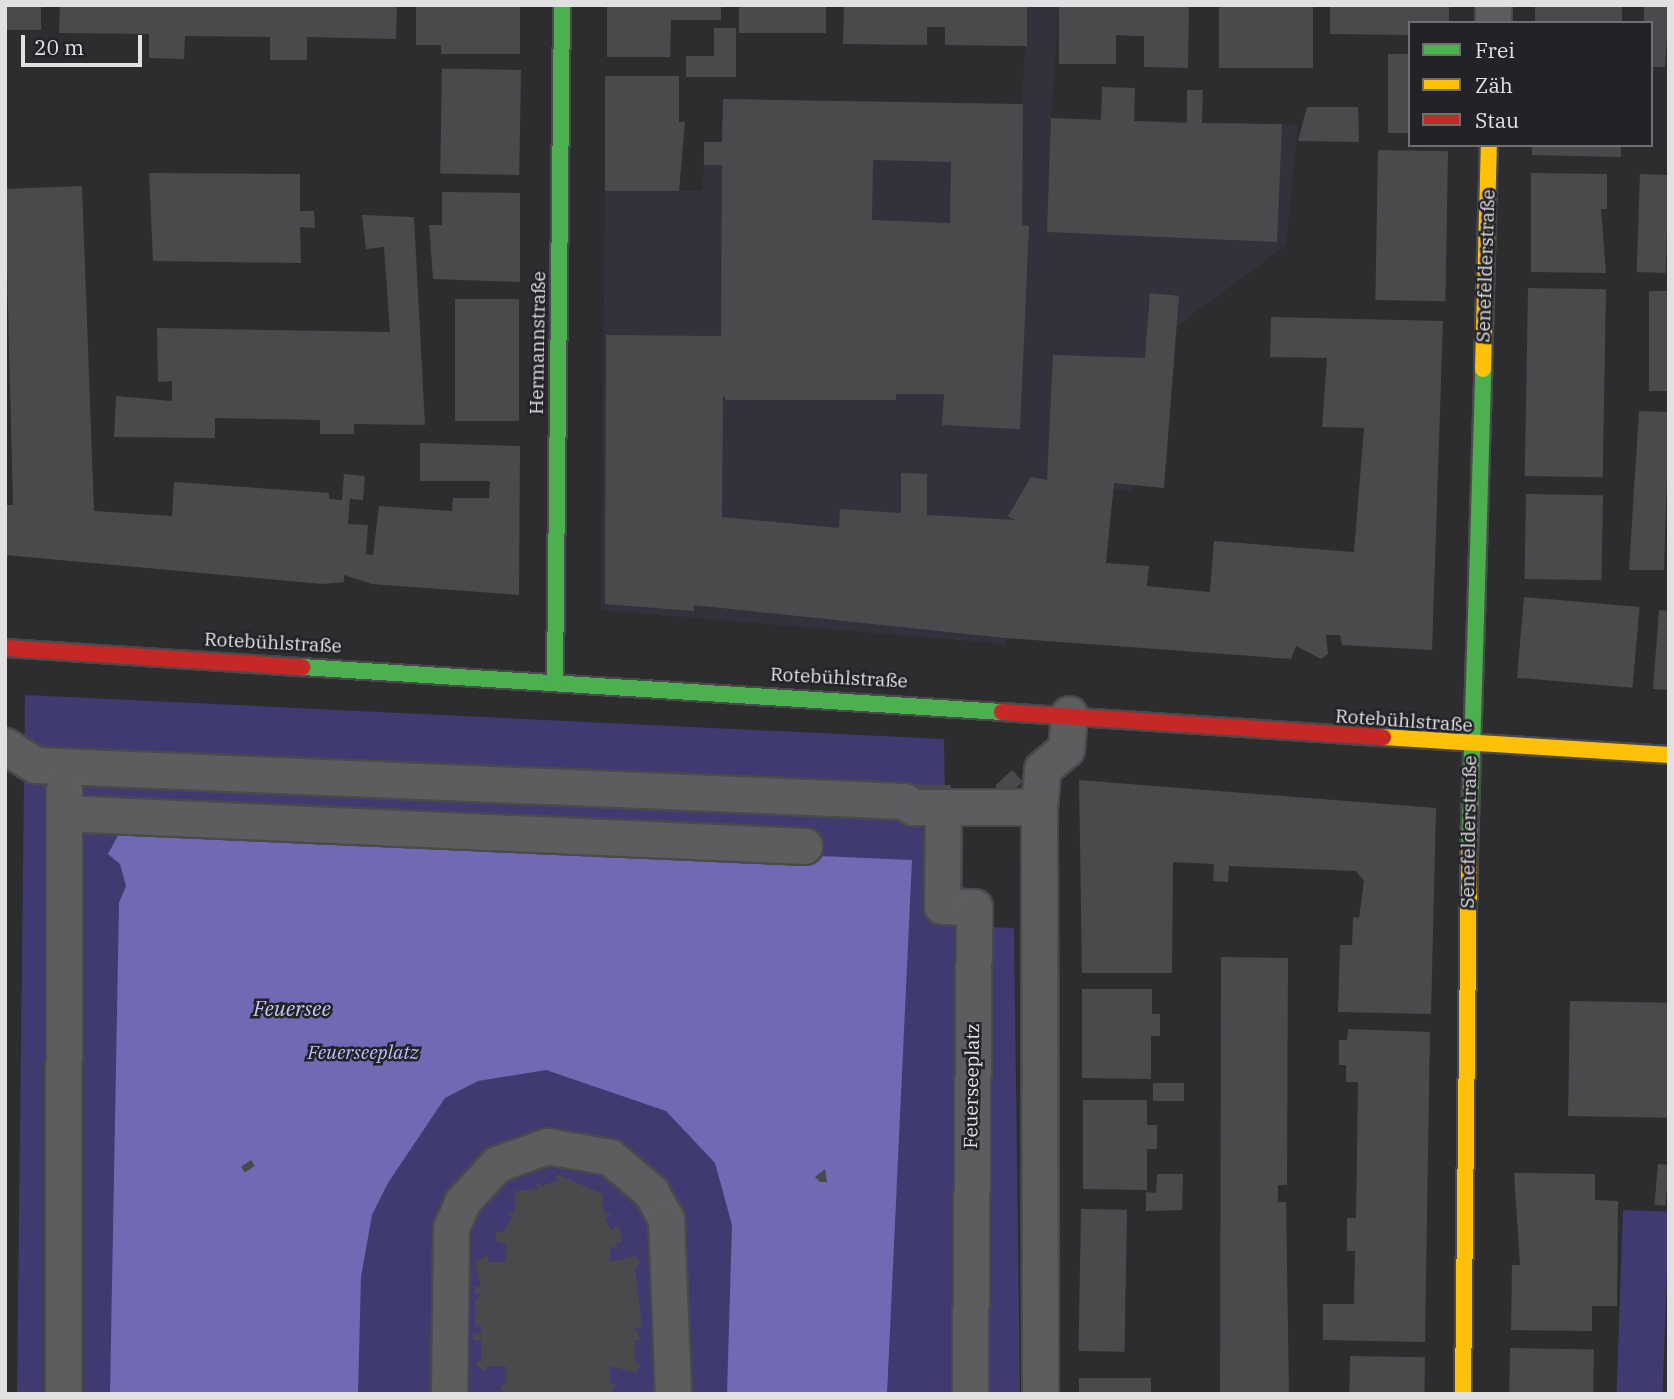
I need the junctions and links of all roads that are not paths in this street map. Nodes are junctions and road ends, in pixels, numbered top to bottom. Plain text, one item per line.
1 (562, 5) edge
2 (1489, 147) edge
3 (5, 648) edge
4 (555, 682) junction
5 (1069, 715) junction
6 (5, 746) edge
7 (1471, 747) junction
8 (1669, 755) edge
9 (64, 766) junction
10 (1039, 807) junction
11 (943, 808) junction
12 (64, 813) junction
13 (804, 846) dead end
14 (63, 1394) edge
15 (449, 1394) edge
16 (673, 1394) edge
17 (970, 1394) edge
18 (1040, 1394) edge
19 (1464, 1394) edge

1 - 4 street, Hermannstraße
2 - 7 street, Senefelderstraße
3 - 4 street, Rotebühlstraße
4 - 5 street, Rotebühlstraße
5 - 7 street, Rotebühlstraße
5 - 10 street
6 - 9 street
7 - 8 street, Rotebühlstraße
7 - 19 street, Senefelderstraße
9 - 11 street
9 - 12 street
10 - 11 street
10 - 18 street
11 - 17 street, Feuerseeplatz
12 - 13 street
12 - 14 street
15 - 16 street

